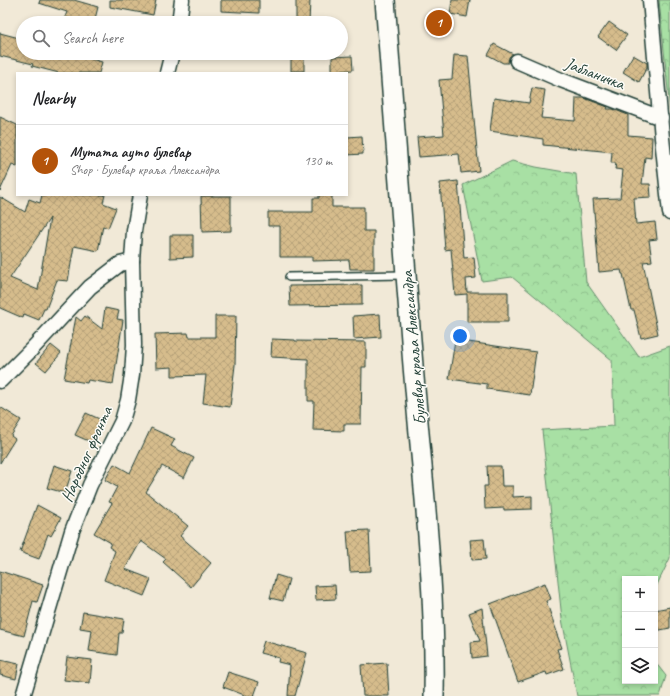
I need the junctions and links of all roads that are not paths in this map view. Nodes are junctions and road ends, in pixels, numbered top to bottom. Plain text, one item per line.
1 (182, 0) edge
2 (386, 0) edge
3 (650, 0) edge
4 (180, 16) edge
5 (170, 60) edge
6 (517, 61) dead end
7 (167, 72) edge
8 (661, 118) junction
9 (140, 196) edge
10 (670, 213) edge
11 (132, 261) junction
12 (407, 275) junction
13 (289, 277) dead end
14 (0, 381) edge
15 (23, 696) edge
16 (434, 696) edge

1 - 4 street
2 - 12 main road, Булевар краља Александра
3 - 8 street
5 - 7 street
6 - 8 street, Јабланичка
8 - 10 street
9 - 11 street, Народног фронта
11 - 14 street
11 - 15 street, Народног фронта
12 - 13 lane
12 - 16 main road, Булевар краља Александра

